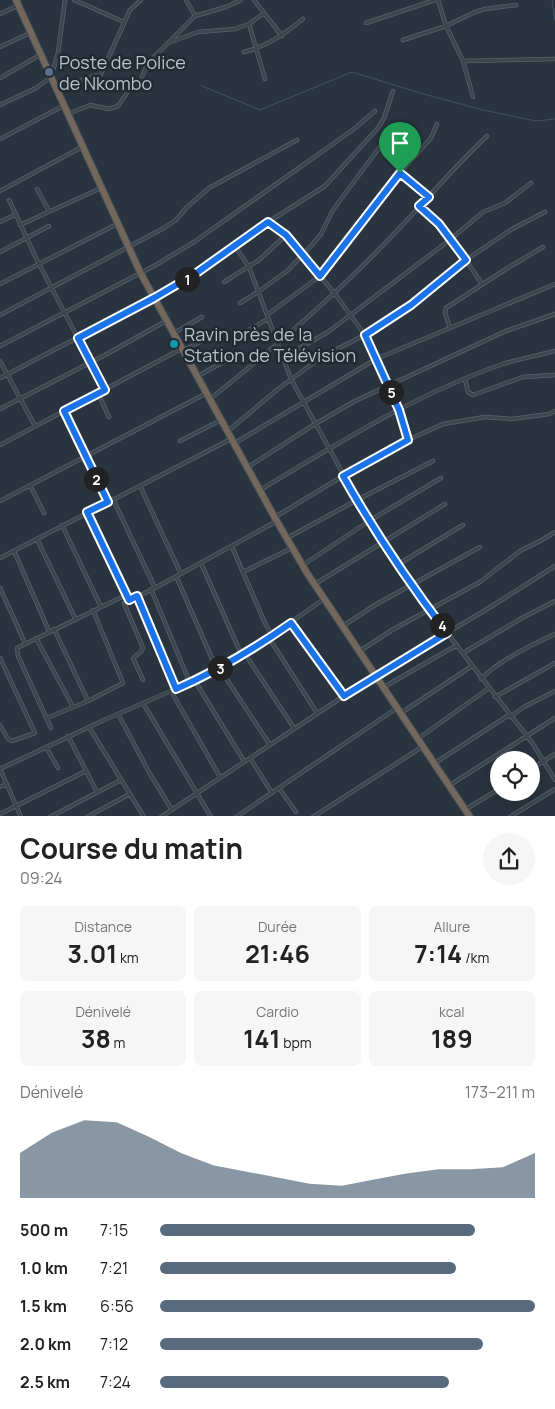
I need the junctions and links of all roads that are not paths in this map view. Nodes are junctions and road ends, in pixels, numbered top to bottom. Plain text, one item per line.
1 (65, 0) edge
2 (74, 0) edge
3 (141, 0) edge
4 (241, 0) edge
5 (254, 0) edge
6 (436, 0) edge
7 (188, 1) edge
8 (17, 3) edge
9 (516, 5) dead end
10 (264, 13) junction
11 (0, 14) edge
12 (195, 16) junction
13 (303, 19) dead end
14 (124, 22) junction
15 (366, 23) dead end
16 (249, 24) junction
17 (446, 26) junction
18 (31, 32) junction
19 (282, 36) junction
20 (403, 40) dead end
21 (168, 43) junction
22 (0, 47) edge
23 (257, 48) junction
24 (244, 52) dead end
25 (40, 55) junction
26 (555, 59) edge
27 (463, 61) junction
28 (51, 77) junction
29 (0, 78) edge
30 (265, 79) dead end
31 (56, 88) junction
32 (393, 91) dead end
33 (474, 97) dead end
34 (0, 105) edge
35 (64, 106) junction
36 (375, 110) dead end
37 (68, 114) junction
38 (438, 124) dead end
39 (396, 126) dead end
40 (487, 136) dead end
41 (0, 139) edge
42 (297, 140) dead end
43 (83, 147) junction
44 (400, 173) junction
45 (531, 183) dead end
46 (101, 188) junction
47 (37, 190) dead end
48 (0, 191) edge
49 (429, 197) junction
50 (9, 200) dead end
51 (419, 206) junction
52 (49, 211) junction
53 (545, 212) dead end
54 (16, 214) junction
55 (0, 222) edge
56 (268, 222) junction
57 (117, 224) junction
58 (20, 225) junction
59 (49, 226) dead end
60 (286, 235) junction
61 (27, 238) junction
62 (451, 239) junction
63 (235, 246) junction
64 (543, 247) dead end
65 (128, 248) junction
66 (0, 252) edge
67 (302, 255) junction
68 (466, 260) junction
69 (39, 263) junction
70 (248, 267) junction
71 (140, 272) junction
72 (320, 276) junction
73 (224, 282) dead end
74 (0, 284) edge
75 (482, 284) junction
76 (555, 284) edge
77 (52, 288) junction
78 (258, 292) junction
79 (335, 294) junction
80 (154, 298) junction
81 (240, 303) dead end
82 (64, 312) junction
83 (0, 314) edge
84 (350, 314) junction
85 (555, 314) edge
86 (202, 317) dead end
87 (268, 317) junction
88 (166, 321) junction
89 (450, 328) junction
90 (173, 333) junction
91 (240, 335) dead end
92 (365, 335) junction
93 (78, 338) junction
94 (208, 338) dead end
95 (276, 343) junction
96 (0, 346) edge
97 (182, 349) junction
98 (555, 351) edge
99 (232, 357) dead end
100 (282, 358) junction
101 (376, 359) junction
102 (0, 361) edge
103 (90, 363) junction
104 (7, 374) junction
105 (555, 374) edge
106 (198, 376) junction
107 (0, 378) edge
108 (291, 379) junction
109 (465, 379) junction
110 (388, 386) junction
111 (105, 390) junction
112 (98, 393) junction
113 (208, 396) junction
114 (20, 399) junction
115 (303, 401) junction
116 (0, 409) edge
117 (399, 410) junction
118 (64, 411) junction
119 (555, 411) edge
120 (109, 417) dead end
121 (221, 420) junction
122 (315, 424) junction
123 (35, 426) junction
124 (227, 431) junction
125 (408, 440) junction
126 (180, 441) dead end
127 (233, 441) junction
128 (0, 444) edge
129 (329, 449) junction
130 (85, 456) junction
131 (434, 461) dead end
132 (248, 468) junction
133 (343, 476) junction
134 (441, 478) dead end
135 (30, 485) junction
136 (140, 486) junction
137 (260, 491) junction
138 (113, 499) junction
139 (356, 500) junction
140 (0, 501) edge
141 (108, 502) junction
142 (445, 504) dead end
143 (87, 512) junction
144 (44, 513) dead end
145 (276, 520) junction
146 (369, 521) junction
147 (62, 525) junction
148 (463, 526) dead end
149 (555, 532) edge
150 (37, 538) junction
151 (287, 538) junction
152 (382, 542) junction
153 (232, 546) junction
154 (480, 547) dead end
155 (292, 548) junction
156 (14, 551) junction
157 (0, 558) edge
158 (201, 563) junction
159 (397, 565) junction
160 (302, 566) junction
161 (555, 566) edge
162 (243, 572) junction
163 (181, 574) junction
164 (176, 576) junction
165 (314, 584) junction
166 (410, 585) junction
167 (0, 588) edge
168 (153, 589) junction
169 (126, 595) junction
170 (137, 596) junction
171 (324, 599) junction
172 (129, 600) junction
173 (555, 601) edge
174 (101, 607) junction
175 (93, 610) junction
176 (429, 610) junction
177 (75, 618) junction
178 (291, 623) junction
179 (342, 626) junction
180 (54, 629) junction
181 (49, 631) junction
182 (447, 633) junction
183 (555, 634) edge
184 (270, 637) junction
185 (36, 638) junction
186 (25, 644) junction
187 (457, 645) junction
188 (359, 651) junction
189 (463, 654) junction
190 (243, 655) junction
191 (0, 658) edge
192 (555, 663) edge
193 (472, 666) junction
194 (218, 669) junction
195 (376, 675) junction
196 (481, 679) junction
197 (143, 680) dead end
198 (192, 682) junction
199 (384, 687) junction
200 (488, 688) junction
201 (176, 689) junction
202 (171, 691) junction
203 (555, 691) edge
204 (344, 696) junction
205 (495, 697) junction
206 (88, 701) junction
207 (143, 703) junction
208 (73, 707) junction
209 (399, 711) junction
210 (317, 713) junction
211 (118, 714) junction
212 (510, 716) junction
213 (47, 718) junction
214 (555, 718) edge
215 (0, 725) edge
216 (89, 727) junction
217 (52, 728) dead end
218 (294, 729) junction
219 (68, 736) junction
220 (527, 736) junction
221 (418, 739) junction
222 (270, 745) junction
223 (423, 746) junction
224 (46, 747) junction
225 (555, 754) edge
226 (250, 758) junction
227 (244, 761) junction
228 (544, 761) junction
229 (435, 762) junction
230 (540, 763) edge
231 (58, 768) dead end
232 (0, 769) edge
233 (86, 771) junction
234 (220, 777) junction
235 (121, 780) junction
236 (555, 780) edge
237 (7, 784) junction
238 (450, 785) junction
239 (0, 787) edge
240 (279, 788) junction
241 (555, 789) edge
242 (97, 792) junction
243 (272, 793) junction
244 (130, 794) junction
245 (196, 794) junction
246 (490, 795) edge
247 (16, 806) junction
248 (172, 810) junction
249 (466, 810) junction
250 (296, 812) dead end
251 (0, 814) edge
252 (318, 815) edge
253 (21, 816) edge
254 (50, 816) edge
255 (87, 816) edge
256 (144, 816) edge
257 (161, 816) edge
258 (211, 816) edge
259 (236, 816) edge
260 (313, 816) edge
261 (470, 816) edge
262 (510, 816) edge

1 - 28 street
2 - 14 street
3 - 14 street
4 - 12 street
5 - 10 street
6 - 15 street
6 - 17 street
7 - 12 street
8 - 11 street
8 - 18 highway
9 - 17 street
10 - 16 street
10 - 19 street
12 - 21 street
13 - 19 street
14 - 31 street
16 - 21 street
16 - 23 street
17 - 20 street
17 - 27 street
18 - 22 street
18 - 25 highway
19 - 23 street
21 - 37 street
23 - 24 street
23 - 30 street
25 - 28 highway
25 - 29 street
26 - 27 street
27 - 33 street
28 - 31 highway
28 - 34 street
31 - 35 highway
32 - 56 street
35 - 37 highway
35 - 41 street
36 - 71 street
37 - 43 highway
38 - 44 street
39 - 67 street
40 - 49 street
42 - 65 street
43 - 46 highway
43 - 48 street
44 - 49 street
44 - 72 street
45 - 62 street
46 - 52 street
46 - 57 highway
47 - 52 street
49 - 51 street
50 - 54 street
51 - 62 street
51 - 79 street
52 - 58 street
53 - 68 street
54 - 55 street
54 - 58 street
56 - 60 street
56 - 63 street
57 - 65 highway
57 - 69 street
58 - 61 street
59 - 61 street
60 - 67 street
60 - 70 street
61 - 66 street
61 - 69 street
62 - 68 street
62 - 84 street
63 - 70 street
63 - 80 street
64 - 75 street
65 - 71 highway
65 - 77 street
67 - 72 street
67 - 78 street
68 - 75 street
68 - 92 street
69 - 74 street
69 - 77 street
70 - 73 street
70 - 78 street
71 - 80 highway
71 - 82 street
72 - 79 street
72 - 87 street
75 - 89 street
76 - 89 street
77 - 82 street
77 - 83 street
78 - 81 street
78 - 87 street
79 - 84 street
79 - 95 street
80 - 88 highway
80 - 93 street
82 - 93 street
82 - 96 street
84 - 92 street
84 - 100 street
85 - 110 street
86 - 90 street
87 - 91 street
87 - 95 street
88 - 90 highway
88 - 103 street
89 - 101 street
90 - 97 highway
92 - 101 street
92 - 108 street
93 - 103 street
93 - 104 street
94 - 97 street
95 - 100 street
95 - 113 street
97 - 106 highway
97 - 111 street
98 - 109 street
99 - 106 street
100 - 108 street
101 - 110 street
101 - 115 street
102 - 104 street
103 - 111 street
103 - 114 street
104 - 107 street
104 - 114 street
105 - 109 street
106 - 113 highway
108 - 115 street
108 - 124 street
109 - 117 street
110 - 117 street
110 - 122 street
111 - 112 street
112 - 118 street
112 - 120 street
113 - 121 highway
113 - 130 street
114 - 116 street
114 - 123 street
115 - 122 street
115 - 127 street
117 - 125 street
117 - 129 street
118 - 123 street
118 - 130 street
119 - 125 street
121 - 124 highway
121 - 126 street
122 - 129 street
122 - 132 street
123 - 128 street
124 - 127 highway
125 - 133 street
127 - 132 highway
127 - 136 street
129 - 133 street
129 - 137 street
130 - 135 street
130 - 141 street
131 - 139 street
132 - 137 highway
133 - 139 street
133 - 145 street
134 - 146 street
135 - 140 street
135 - 144 street
136 - 138 street
136 - 163 street
137 - 145 highway
138 - 141 street
138 - 168 street
139 - 146 street
139 - 151 street
141 - 143 street
142 - 152 street
143 - 147 street
143 - 169 street
145 - 151 highway
145 - 153 street
146 - 152 street
146 - 160 street
147 - 150 street
147 - 174 street
148 - 159 street
149 - 176 street
150 - 156 street
150 - 177 street
151 - 155 highway
152 - 159 street
152 - 165 street
153 - 158 street
153 - 162 street
154 - 166 street
155 - 160 highway
155 - 162 street
156 - 157 street
156 - 181 street
158 - 163 street
158 - 190 street
159 - 166 street
160 - 165 highway
161 - 182 street
162 - 184 street
163 - 164 street
164 - 168 street
164 - 194 street
165 - 171 highway
166 - 176 street
166 - 179 street
167 - 186 street
168 - 170 street
168 - 198 street
169 - 172 street
169 - 174 street
170 - 172 street
170 - 201 street
171 - 178 street
171 - 179 highway
172 - 197 street
173 - 189 street
174 - 175 street
175 - 177 street
175 - 206 street
176 - 182 street
176 - 188 street
177 - 180 street
178 - 184 street
178 - 204 street
179 - 188 highway
180 - 181 street
180 - 206 street
181 - 185 street
182 - 187 street
182 - 195 street
183 - 196 street
184 - 190 street
184 - 210 street
185 - 186 street
185 - 208 street
186 - 213 street
187 - 189 street
187 - 199 street
188 - 195 highway
189 - 193 street
190 - 194 street
190 - 218 street
191 - 215 street
192 - 205 street
193 - 196 street
193 - 209 street
194 - 198 street
194 - 222 street
195 - 199 highway
195 - 204 street
196 - 200 street
198 - 201 street
198 - 227 street
199 - 209 highway
200 - 205 street
200 - 221 street
201 - 202 street
202 - 207 street
202 - 234 street
203 - 212 street
204 - 210 street
205 - 212 street
206 - 208 street
207 - 211 street
207 - 245 street
208 - 213 street
209 - 221 highway
209 - 240 street
210 - 218 street
211 - 216 street
211 - 248 street
212 - 220 street
212 - 229 street
213 - 217 street
214 - 220 street
216 - 219 street
216 - 235 street
218 - 222 street
219 - 224 street
219 - 233 street
220 - 228 street
220 - 238 street
221 - 223 highway
222 - 226 street
223 - 229 highway
223 - 252 street
224 - 231 street
224 - 232 street
225 - 228 street
226 - 227 street
226 - 243 street
227 - 234 street
228 - 230 street
228 - 236 street
229 - 238 highway
232 - 237 street
233 - 242 street
233 - 247 street
234 - 245 street
235 - 242 street
235 - 244 street
237 - 239 street
237 - 247 street
238 - 249 highway
240 - 243 street
240 - 250 street
241 - 262 street
242 - 254 street
243 - 259 street
244 - 255 street
244 - 256 street
245 - 248 street
245 - 258 street
246 - 249 street
247 - 251 street
247 - 253 street
248 - 257 street
249 - 261 highway
252 - 260 street

